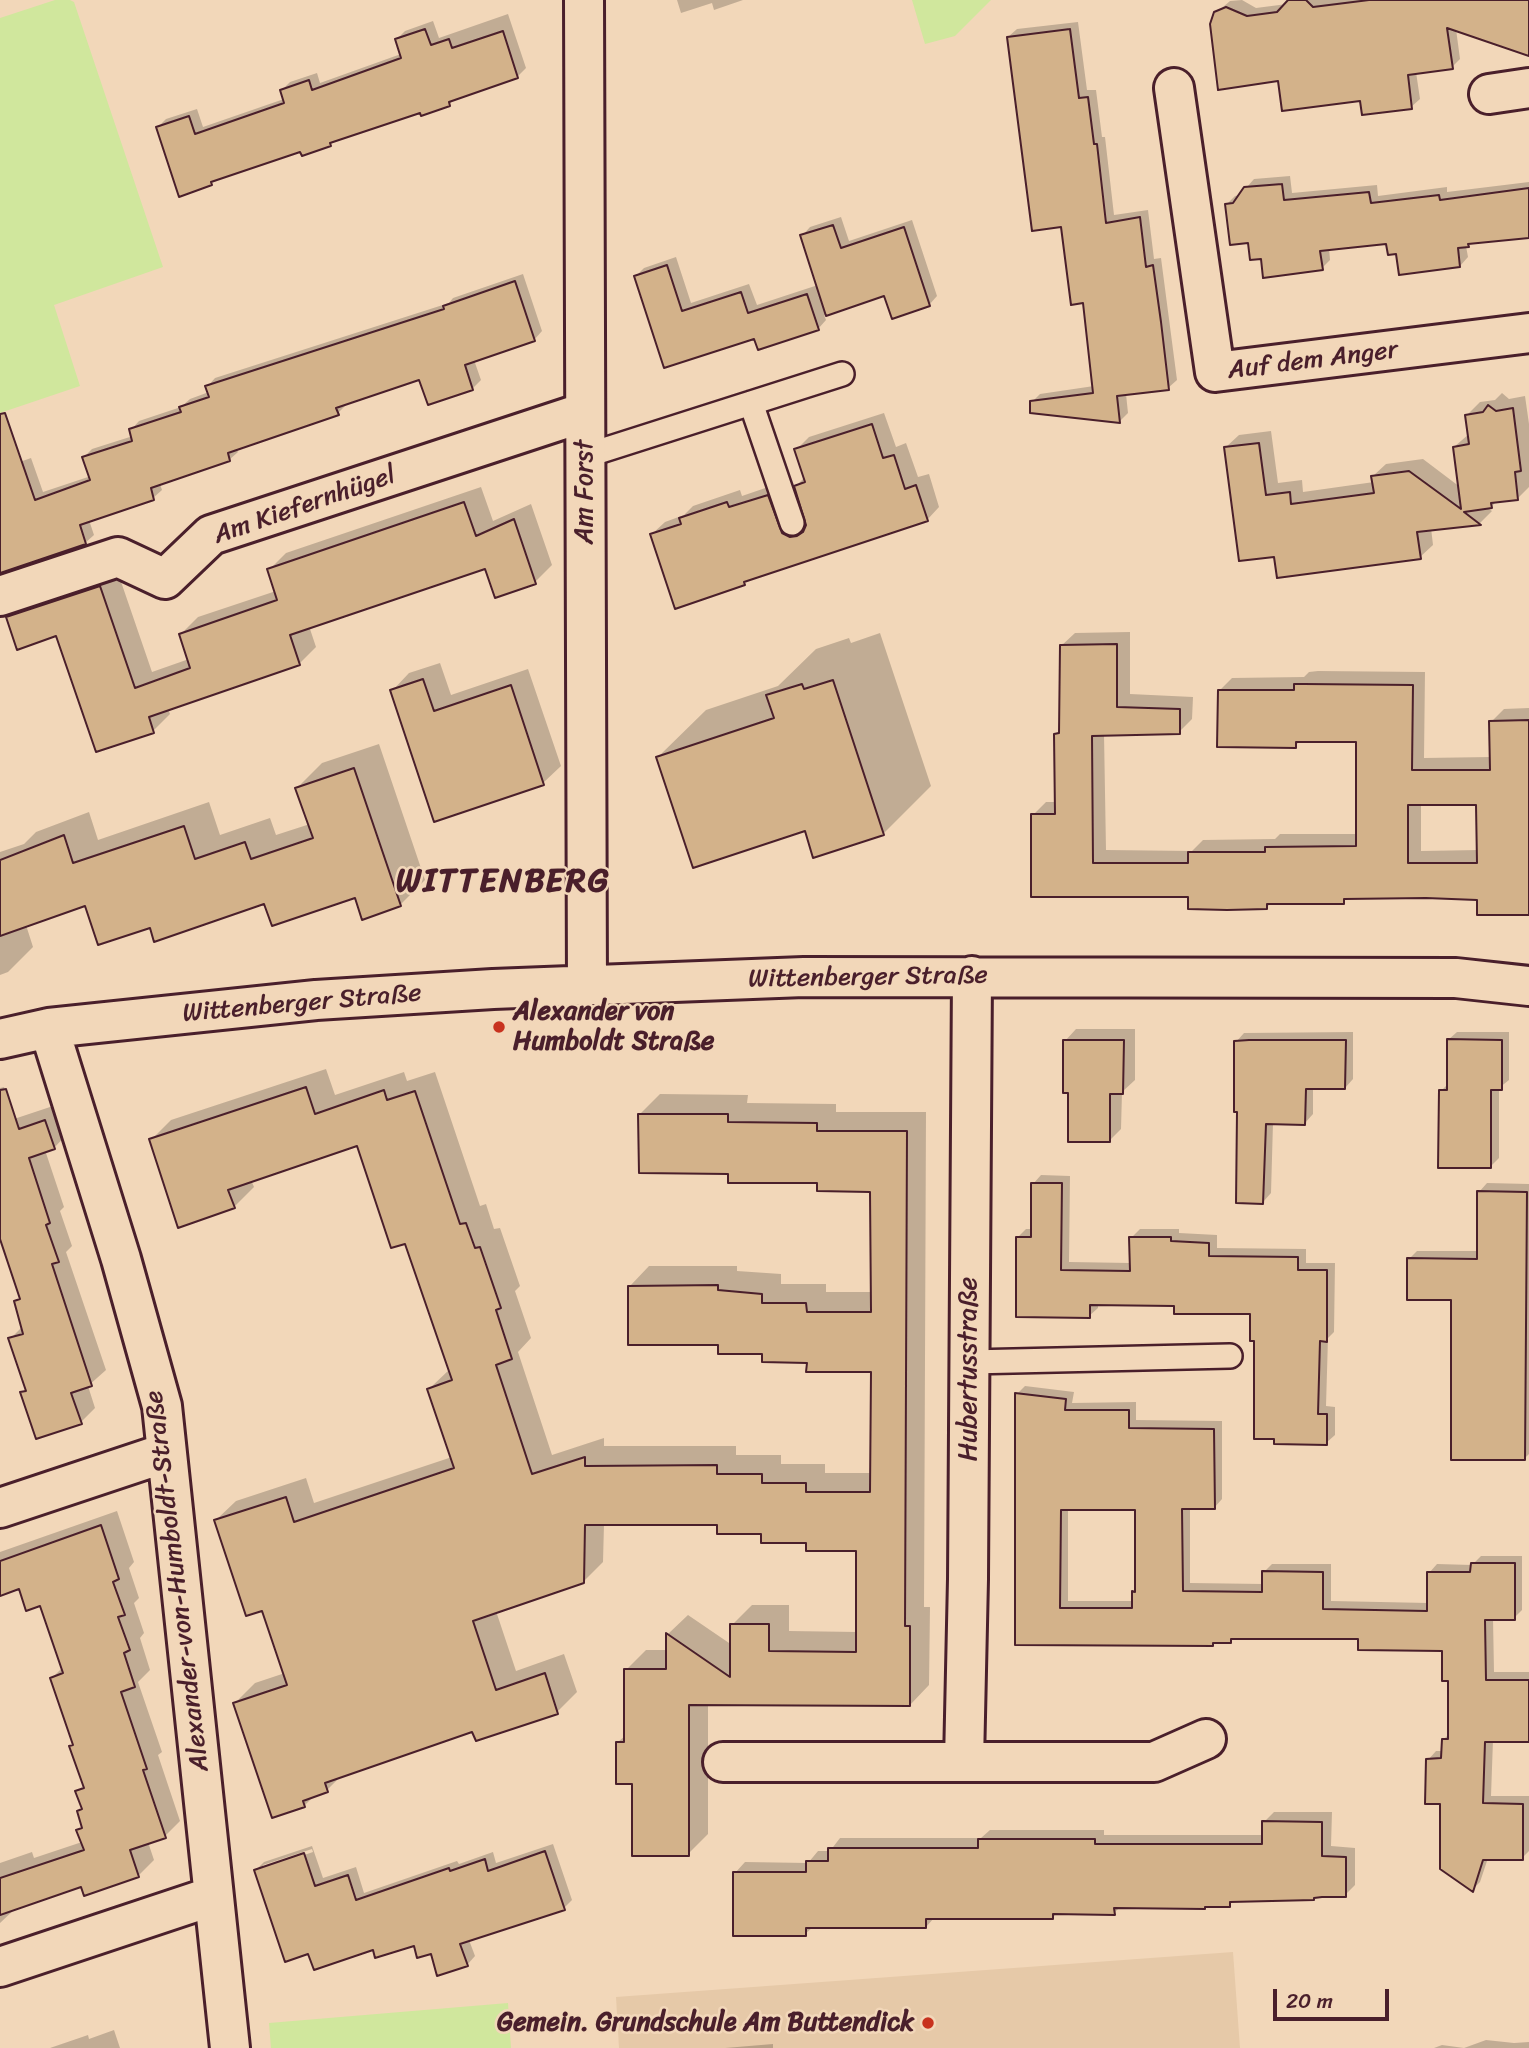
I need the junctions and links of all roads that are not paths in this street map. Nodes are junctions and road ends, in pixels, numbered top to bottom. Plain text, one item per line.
1 (584, 0) edge
2 (1174, 88) dead end
3 (1529, 88) edge
4 (1489, 94) dead end
5 (1529, 333) edge
6 (842, 374) dead end
7 (751, 402) junction
8 (586, 412) junction
9 (585, 456) junction
10 (792, 523) dead end
11 (0, 596) edge
12 (972, 976) junction
13 (587, 985) junction
14 (1529, 986) edge
15 (49, 1028) junction
16 (0, 1039) edge
17 (1230, 1356) dead end
18 (970, 1362) junction
19 (165, 1453) junction
20 (0, 1508) edge
21 (1206, 1739) dead end
22 (723, 1762) dead end
23 (964, 1762) junction
24 (213, 1896) junction
25 (0, 1967) edge
26 (230, 2048) edge

1 - 8 street, Am Forst
2 - 5 street, Auf dem Anger
3 - 4 street
6 - 7 lane
7 - 9 lane
7 - 10 lane
8 - 9 street, Am Forst
8 - 11 street, Am Kiefernhügel
9 - 13 street, Am Forst
12 - 13 street, Wittenberger Straße
12 - 14 street, Wittenberger Straße
12 - 18 street, Hubertusstraße
13 - 15 street, Wittenberger Straße
15 - 16 street, Wittenberger Straße
15 - 19 street, Alexander-von-Humboldt-Straße
17 - 18 lane
18 - 23 street, Hubertusstraße
19 - 20 street
19 - 24 street, Alexander-von-Humboldt-Straße
21 - 23 street
22 - 23 street
24 - 25 street
24 - 26 street, Alexander-von-Humboldt-Straße

